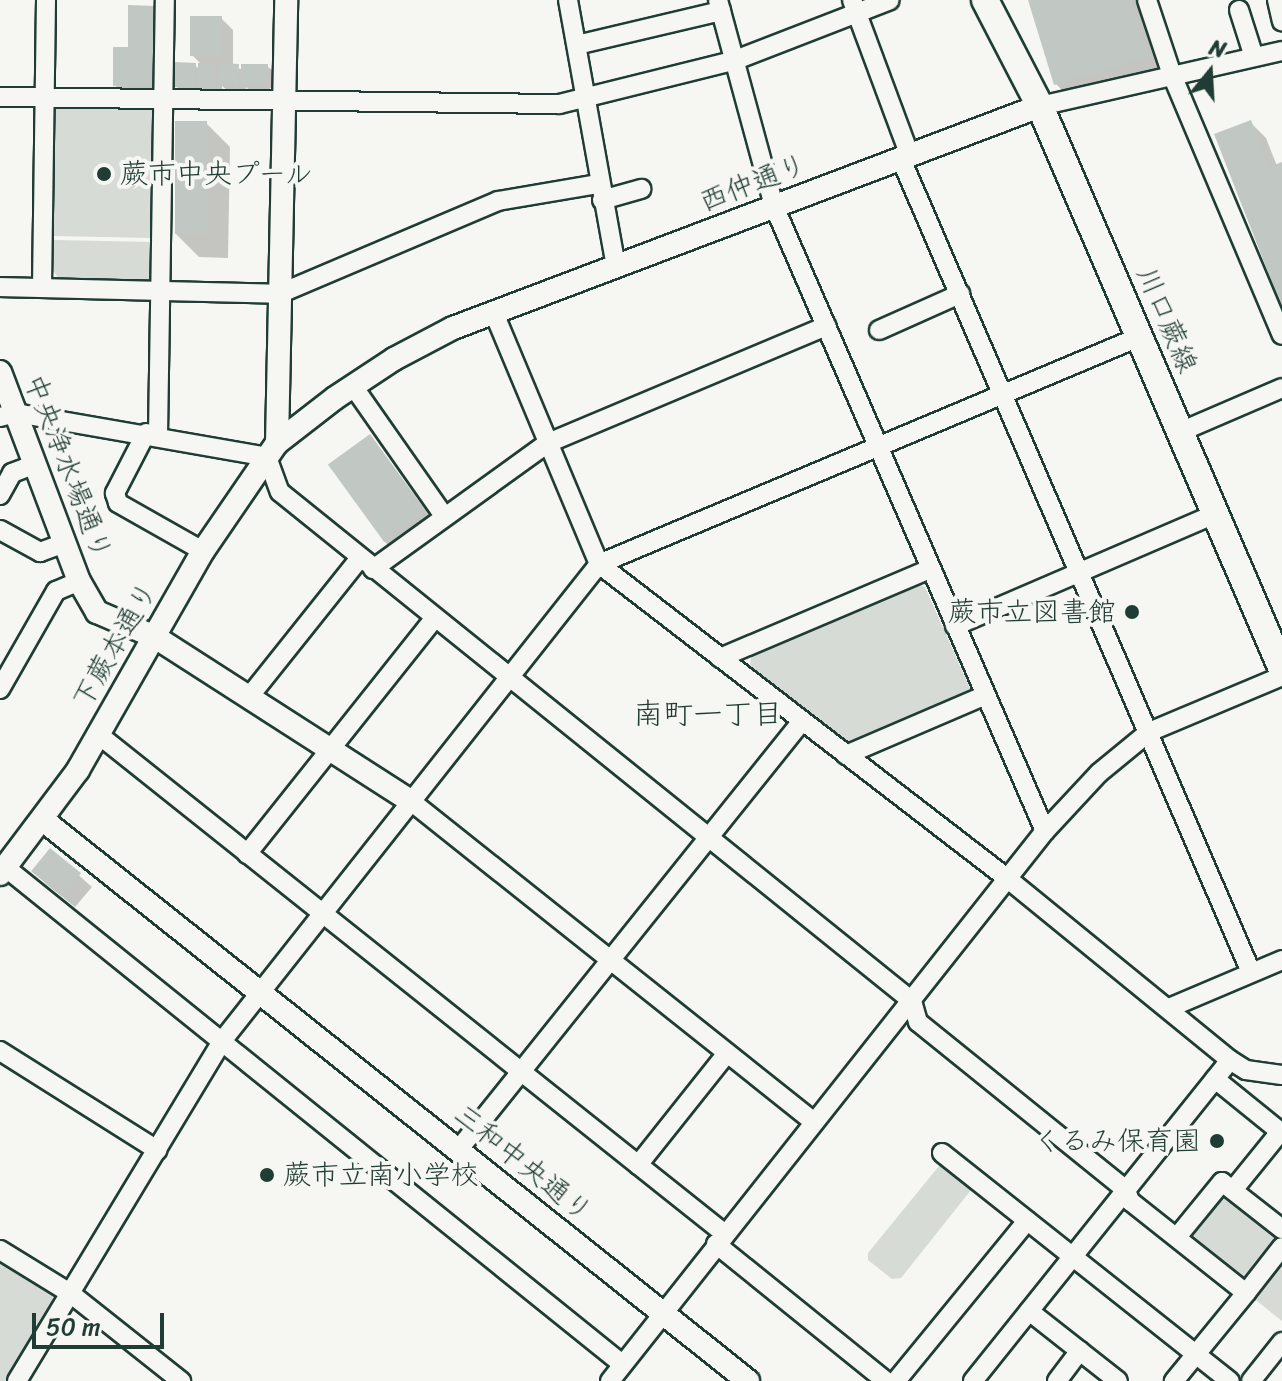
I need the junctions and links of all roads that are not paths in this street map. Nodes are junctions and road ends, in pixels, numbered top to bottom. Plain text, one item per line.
1 (46, 0) edge
2 (165, 0) edge
3 (286, 0) edge
4 (568, 0) edge
5 (890, 0) edge
6 (985, 0) edge
7 (1147, 0) edge
8 (1277, 0) edge
9 (719, 6) edge
10 (854, 7) edge
11 (1239, 10) dead end
12 (1282, 21) edge
13 (577, 45) junction
14 (1282, 51) edge
15 (1254, 57) junction
16 (733, 61) junction
17 (1172, 75) junction
18 (0, 97) edge
19 (45, 98) junction
20 (587, 98) junction
21 (164, 99) junction
22 (284, 101) junction
23 (1040, 106) junction
24 (906, 157) junction
25 (641, 189) dead end
26 (600, 192) junction
27 (774, 206) junction
28 (616, 268) junction
29 (0, 287) edge
30 (42, 287) junction
31 (160, 290) junction
32 (279, 294) junction
33 (960, 294) junction
34 (494, 313) junction
35 (826, 326) junction
36 (879, 330) dead end
37 (1282, 335) edge
38 (1139, 337) junction
39 (0, 372) edge
40 (353, 386) junction
41 (1282, 388) edge
42 (1003, 393) junction
43 (8, 415) edge
44 (1180, 432) junction
45 (152, 434) junction
46 (548, 443) junction
47 (876, 445) junction
48 (272, 450) junction
49 (35, 464) junction
50 (0, 495) edge
51 (1215, 514) junction
52 (444, 516) junction
53 (0, 530) edge
54 (65, 543) junction
55 (203, 551) junction
56 (366, 564) junction
57 (599, 564) junction
58 (930, 569) junction
59 (1081, 573) junction
60 (79, 581) junction
61 (435, 618) junction
62 (955, 626) junction
63 (155, 637) junction
64 (720, 658) junction
65 (1282, 669) edge
66 (1282, 676) edge
67 (510, 678) junction
68 (1, 687) edge
69 (986, 695) junction
70 (249, 697) junction
71 (802, 721) junction
72 (1149, 732) junction
73 (99, 735) junction
74 (331, 750) junction
75 (846, 755) junction
76 (412, 802) junction
77 (43, 820) junction
78 (1045, 831) junction
79 (708, 836) junction
80 (247, 854) junction
81 (5, 862) edge
82 (1008, 879) junction
83 (324, 915) junction
84 (609, 960) junction
85 (1282, 960) edge
86 (1251, 972) junction
87 (261, 991) junction
88 (912, 1001) junction
89 (1169, 1008) junction
90 (222, 1041) junction
91 (0, 1051) edge
92 (727, 1053) junction
93 (1230, 1060) junction
94 (520, 1071) junction
95 (1282, 1075) edge
96 (1215, 1079) junction
97 (814, 1122) junction
98 (1281, 1132) edge
99 (459, 1149) junction
100 (157, 1150) junction
101 (942, 1153) dead end
102 (638, 1165) junction
103 (1126, 1190) junction
104 (1233, 1190) junction
105 (1027, 1221) junction
106 (1282, 1229) edge
107 (1177, 1237) junction
108 (720, 1239) junction
109 (1282, 1247) edge
110 (0, 1250) edge
111 (1072, 1256) junction
112 (70, 1293) junction
113 (1246, 1293) junction
114 (1029, 1311) junction
115 (662, 1312) junction
116 (1282, 1342) edge
117 (1080, 1351) junction
118 (1196, 1355) junction
119 (622, 1364) junction
120 (17, 1381) edge
121 (181, 1381) edge
122 (610, 1381) edge
123 (748, 1381) edge
124 (886, 1381) edge
125 (896, 1381) edge
126 (973, 1381) edge
127 (1057, 1381) edge
128 (1118, 1381) edge
129 (1174, 1381) edge
130 (1230, 1381) edge
131 (1251, 1381) edge

1 - 19 street
2 - 21 street
3 - 22 street
4 - 13 street
5 - 10 street
6 - 23 main road, 川口蕨線
7 - 17 street
8 - 12 street
9 - 13 street
9 - 16 street
10 - 16 street
10 - 24 street
11 - 15 street
13 - 20 street
14 - 15 street, 西仲通り
15 - 17 street, 西仲通り
16 - 20 street
16 - 27 street
17 - 23 street, 西仲通り
17 - 37 street
18 - 19 street
19 - 21 street
19 - 30 street
20 - 22 street
20 - 26 street
21 - 22 street
21 - 31 street
22 - 32 street
23 - 24 street, 西仲通り
23 - 38 main road, 川口蕨線
24 - 27 street, 西仲通り
24 - 33 street
25 - 26 street
26 - 28 street
26 - 32 street
27 - 28 street, 西仲通り
27 - 35 street
28 - 34 street, 西仲通り
29 - 30 street
30 - 31 street
31 - 32 street
31 - 45 street
32 - 48 street
33 - 36 street
33 - 42 street
34 - 40 street, 西仲通り
34 - 46 street
35 - 46 street
35 - 47 street
38 - 42 street
38 - 44 main road, 川口蕨線
39 - 43 street, 中央浄水場通り
40 - 48 street, 西仲通り
40 - 52 street
41 - 44 street
42 - 47 street
42 - 59 street
43 - 45 street
43 - 49 street, 中央浄水場通り
44 - 51 main road, 川口蕨線
45 - 48 street
45 - 55 street
46 - 52 street
46 - 57 street
47 - 57 street
47 - 58 street
48 - 55 street, 下蕨本通り
48 - 56 street
49 - 50 street
49 - 54 street, 中央浄水場通り
51 - 59 street
51 - 65 main road, 川口蕨線
52 - 56 street
53 - 54 street
54 - 60 street, 中央浄水場通り
55 - 63 street, 下蕨本通り
56 - 61 street
56 - 70 street
57 - 64 street
57 - 67 street
58 - 62 street
58 - 64 street
59 - 62 street
59 - 72 street
60 - 63 street, 中央浄水場通り
60 - 68 street
61 - 67 street
61 - 74 street
62 - 69 street
63 - 70 street, 中央浄水場通り
63 - 73 street, 下蕨本通り
64 - 71 street
66 - 72 street
67 - 76 street
67 - 79 street
69 - 75 street
69 - 78 street
70 - 74 street, 中央浄水場通り
71 - 75 street
71 - 79 street
72 - 78 street
72 - 86 street
73 - 77 street, 下蕨本通り
73 - 80 street
74 - 76 street, 中央浄水場通り
74 - 80 street
75 - 82 street
76 - 83 street
76 - 84 street
77 - 81 street, 下蕨本通り
77 - 87 street, 三和中央通り
78 - 82 street
79 - 84 street
79 - 88 street
80 - 83 street
81 - 90 street
82 - 88 street
82 - 89 street
83 - 87 street
83 - 94 street
84 - 92 street
84 - 94 street
85 - 86 street
86 - 89 street
87 - 90 street
87 - 99 street, 三和中央通り
88 - 97 street
88 - 103 street
89 - 93 street
90 - 100 street
90 - 119 street
91 - 100 street
92 - 97 street
92 - 102 street
93 - 95 street
93 - 96 street
94 - 99 street
94 - 102 street
96 - 98 street
96 - 103 street
97 - 108 street
98 - 104 street
99 - 115 street, 三和中央通り
100 - 112 street
101 - 105 street
102 - 108 street
103 - 107 street
103 - 111 street
104 - 106 street
104 - 107 street
105 - 111 street
105 - 125 street
107 - 113 street
108 - 115 street
108 - 124 street
109 - 113 street
110 - 112 street
111 - 114 street
111 - 118 street
112 - 120 street
112 - 121 street
113 - 118 street
114 - 117 street
114 - 126 street
115 - 119 street
115 - 123 street, 三和中央通り
116 - 131 street
117 - 127 street
117 - 128 street
118 - 129 street
118 - 130 street
119 - 122 street

